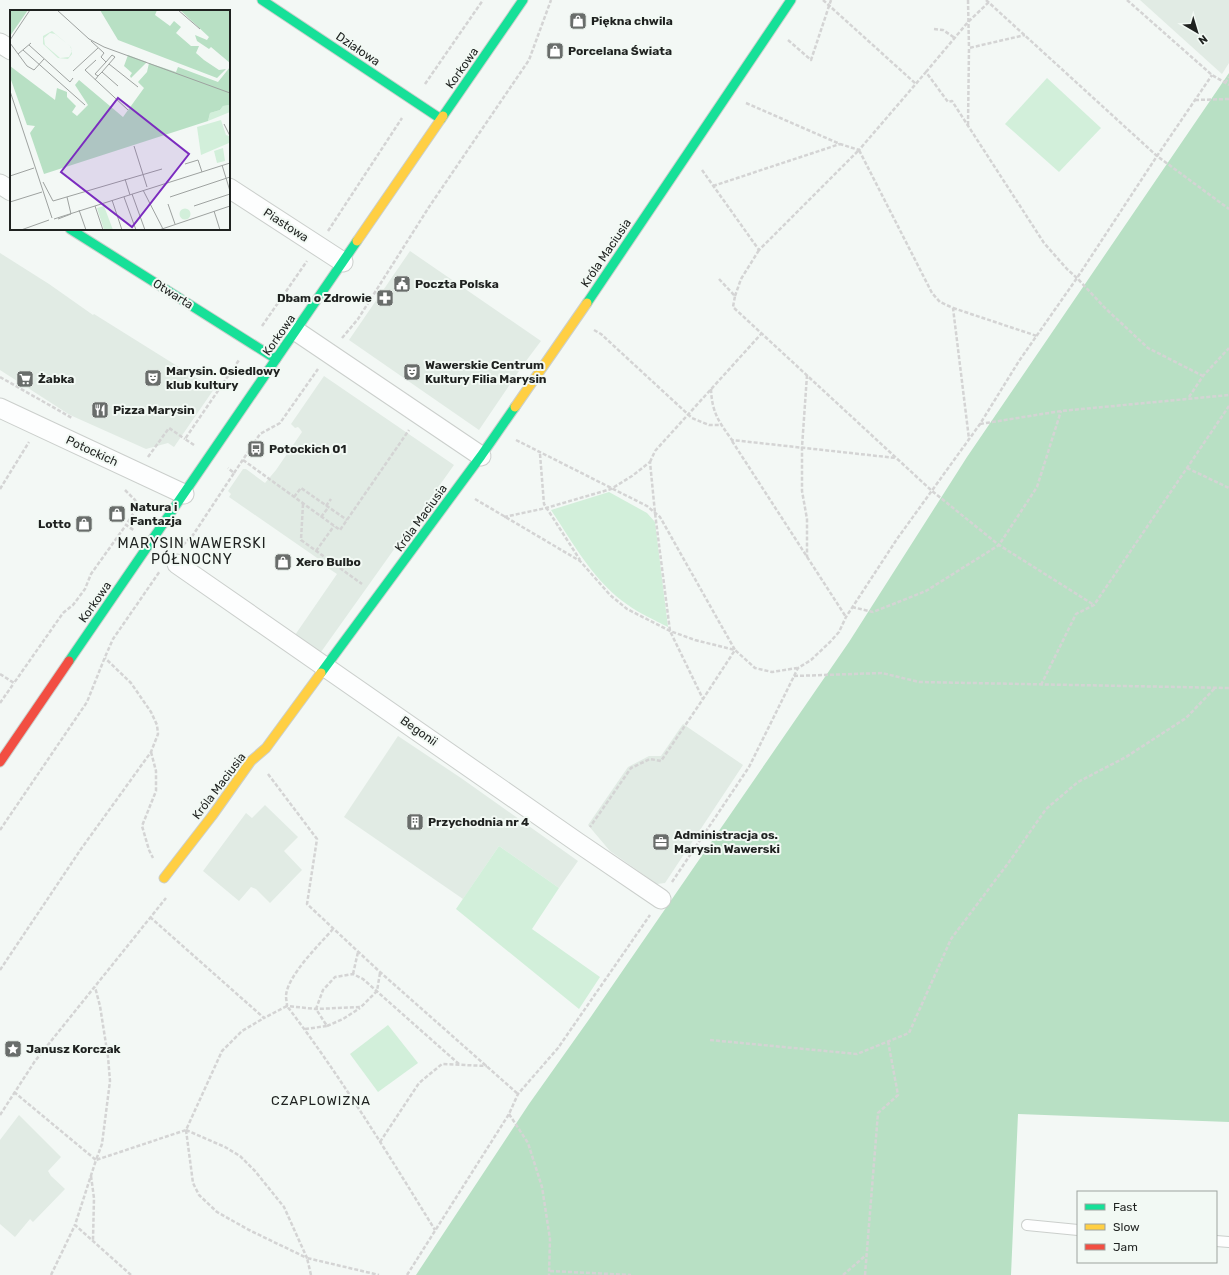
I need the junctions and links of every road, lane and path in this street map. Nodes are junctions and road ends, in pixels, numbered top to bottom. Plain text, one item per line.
1 (262, 0) edge
2 (523, 0) edge
3 (551, 0) edge
4 (791, 0) edge
5 (823, 0) edge
6 (831, 0) edge
7 (968, 0) edge
8 (1126, 0) edge
9 (987, 1) edge
10 (830, 6) junction
11 (968, 22) junction
12 (934, 29) dead end
13 (1025, 36) junction
14 (784, 37) dead end
15 (955, 38) junction
16 (0, 43) edge
17 (969, 48) junction
18 (10, 49) edge
19 (926, 72) junction
20 (1212, 75) junction
21 (1229, 77) edge
22 (1225, 83) junction
23 (916, 84) junction
24 (1229, 86) edge
25 (1229, 99) edge
26 (1195, 100) junction
27 (740, 101) dead end
28 (441, 119) junction
29 (968, 126) junction
30 (840, 144) junction
31 (859, 150) junction
32 (1157, 156) junction
33 (701, 169) dead end
34 (0, 184) edge
35 (713, 186) junction
36 (230, 189) edge
37 (10, 190) edge
38 (1229, 209) edge
39 (72, 230) edge
40 (759, 250) junction
41 (343, 262) junction
42 (1077, 278) junction
43 (719, 279) dead end
44 (735, 296) junction
45 (953, 308) junction
46 (577, 318) junction
47 (296, 331) junction
48 (762, 333) junction
49 (1037, 336) junction
50 (1229, 348) edge
51 (329, 353) junction
52 (276, 359) junction
53 (807, 374) junction
54 (1203, 376) junction
55 (0, 377) edge
56 (711, 389) junction
57 (1229, 395) edge
58 (1188, 398) junction
59 (1229, 406) edge
60 (0, 408) edge
61 (1062, 411) junction
62 (688, 414) junction
63 (75, 420) dead end
64 (980, 424) junction
65 (721, 425) junction
66 (38, 426) junction
67 (405, 426) dead end
68 (499, 430) junction
69 (185, 439) dead end
70 (732, 440) junction
71 (969, 440) junction
72 (27, 444) junction
73 (802, 447) junction
74 (34, 448) dead end
75 (142, 454) dead end
76 (540, 454) junction
77 (481, 456) junction
78 (896, 458) junction
79 (243, 460) junction
80 (650, 462) junction
81 (1187, 468) junction
82 (234, 473) dead end
83 (119, 487) dead end
84 (611, 488) junction
85 (1229, 488) edge
86 (0, 489) edge
87 (932, 491) junction
88 (184, 494) junction
89 (294, 497) junction
90 (471, 497) dead end
91 (331, 499) dead end
92 (303, 504) junction
93 (327, 507) junction
94 (546, 508) junction
95 (655, 513) junction
96 (321, 517) junction
97 (504, 517) junction
98 (347, 520) junction
99 (126, 525) junction
100 (334, 526) junction
101 (152, 542) junction
102 (999, 545) junction
103 (316, 551) junction
104 (807, 557) junction
105 (580, 561) junction
106 (170, 565) joint
107 (364, 585) dead end
108 (1094, 604) junction
109 (852, 607) junction
110 (846, 617) junction
111 (670, 631) junction
112 (734, 650) junction
113 (105, 657) junction
114 (327, 667) junction
115 (798, 668) junction
116 (0, 674) edge
117 (794, 676) junction
118 (14, 683) junction
119 (1041, 685) junction
120 (1215, 688) junction
121 (1229, 688) edge
122 (703, 700) junction
123 (0, 704) edge
124 (151, 752) junction
125 (0, 762) edge
126 (268, 774) dead end
127 (588, 828) dead end
128 (0, 830) edge
129 (164, 878) junction
130 (661, 898) junction
131 (150, 917) junction
132 (333, 929) junction
133 (358, 952) junction
134 (0, 970) edge
135 (380, 972) junction
136 (353, 974) junction
137 (95, 986) junction
138 (377, 991) junction
139 (287, 1006) junction
140 (361, 1007) junction
141 (316, 1009) junction
142 (264, 1018) junction
143 (327, 1026) junction
144 (305, 1029) junction
145 (710, 1040) dead end
146 (888, 1041) junction
147 (460, 1065) junction
148 (488, 1066) junction
149 (14, 1092) junction
150 (518, 1094) junction
151 (509, 1114) junction
152 (0, 1115) edge
153 (186, 1130) junction
154 (380, 1142) junction
155 (96, 1160) junction
156 (91, 1174) junction
157 (75, 1225) junction
158 (1027, 1225) dead end
159 (435, 1230) junction
160 (1077, 1230) edge
161 (93, 1241) junction
162 (1217, 1241) edge
163 (1229, 1242) edge
164 (865, 1256) junction
165 (307, 1258) junction
166 (550, 1271) junction
167 (51, 1275) edge
168 (131, 1275) edge
169 (311, 1275) edge
170 (379, 1275) edge
171 (407, 1275) edge
172 (549, 1275) edge
173 (631, 1275) edge
174 (843, 1275) edge
175 (865, 1275) edge

1 - 28 street, Działowa
2 - 28 street, Korkowa
3 - 51 path
4 - 46 street, Króla Maciusia
5 - 10 path
6 - 10 path
7 - 11 path
8 - 20 path
9 - 11 path
9 - 13 path
10 - 14 path
10 - 23 path
11 - 15 path
11 - 17 path
12 - 15 path
13 - 17 path
13 - 32 path
15 - 19 path
16 - 18 street
17 - 29 path
19 - 23 path
19 - 29 path
20 - 22 path
20 - 26 path
21 - 22 path
22 - 24 path
23 - 31 path
25 - 26 path
26 - 32 path
27 - 30 path
28 - 41 street, Korkowa
29 - 42 path
30 - 31 path
30 - 35 path
31 - 40 path
31 - 45 path
32 - 38 path
32 - 42 path
33 - 35 path
34 - 37 street
35 - 40 path
36 - 41 street, Piastowa
39 - 52 street, Otwarta
40 - 44 path
41 - 47 street, Korkowa
42 - 49 path
42 - 54 path
43 - 44 path
44 - 48 path
45 - 49 path
45 - 71 path
46 - 62 path
46 - 68 street, Króla Maciusia
47 - 51 street
47 - 52 street, Korkowa
48 - 53 path
48 - 56 path
49 - 64 path
50 - 54 path
51 - 77 street
51 - 79 path
52 - 88 street, Korkowa
53 - 73 path
53 - 78 path
54 - 58 path
55 - 63 path
56 - 62 path
56 - 65 path
57 - 58 path
58 - 61 path
59 - 81 path
60 - 66 street, Potockich
61 - 64 path
61 - 102 path
62 - 65 path
62 - 80 path
64 - 71 path
65 - 70 path
66 - 72 path
66 - 88 street, Potockich
67 - 98 path
68 - 76 path
68 - 77 street, Króla Maciusia
69 - 75 path
70 - 73 path
70 - 104 path
71 - 87 path
72 - 74 path
72 - 86 path
73 - 78 path
73 - 104 path
76 - 84 path
76 - 94 path
77 - 114 street, Króla Maciusia
78 - 87 path
79 - 82 path
79 - 89 path
80 - 84 path
80 - 95 path
81 - 85 path
81 - 108 path
83 - 99 path
84 - 94 path
84 - 95 path
87 - 102 path
87 - 109 path
88 - 101 street, Korkowa
89 - 92 path
89 - 93 path
90 - 97 path
91 - 93 path
92 - 96 path
92 - 103 path
93 - 96 path
93 - 98 path
94 - 97 path
94 - 105 path
95 - 111 path
95 - 112 path
96 - 100 path
97 - 105 path
98 - 100 path
99 - 101 path
99 - 118 path
100 - 103 path
101 - 125 street, Korkowa
102 - 108 path
102 - 109 path
103 - 107 path
104 - 110 path
105 - 111 path
106 - 113 path
106 - 114 street, Begonii
108 - 119 path
109 - 110 path
110 - 115 path
111 - 112 path
111 - 122 path
112 - 115 path
112 - 122 path
113 - 124 path
113 - 128 path
114 - 129 street, Króla Maciusia
114 - 130 street, Begonii
115 - 117 path
116 - 118 path
117 - 119 path
117 - 130 path
118 - 123 path
119 - 120 path
120 - 121 path
120 - 146 path
122 - 127 path
124 - 129 path
124 - 134 path
126 - 132 path
129 - 131 path
130 - 150 path
131 - 137 path
131 - 142 path
132 - 133 path
132 - 139 path
133 - 135 path
133 - 136 path
135 - 138 path
135 - 148 path
136 - 138 path
136 - 141 path
137 - 149 path
137 - 155 path
138 - 140 path
138 - 147 path
139 - 141 path
139 - 142 path
139 - 144 path
140 - 141 path
140 - 143 path
141 - 143 path
142 - 153 path
143 - 144 path
144 - 154 path
145 - 146 path
146 - 164 path
147 - 148 path
147 - 154 path
148 - 150 path
149 - 152 path
149 - 155 path
150 - 151 path
151 - 159 path
151 - 166 path
153 - 155 path
153 - 165 path
153 - 165 path
154 - 159 path
155 - 156 path
156 - 157 path
156 - 161 path
157 - 161 path
157 - 167 path
158 - 160 lane
159 - 171 path
161 - 168 path
162 - 163 lane
164 - 174 path
164 - 175 path
165 - 169 path
165 - 170 path
166 - 172 path
166 - 173 path

